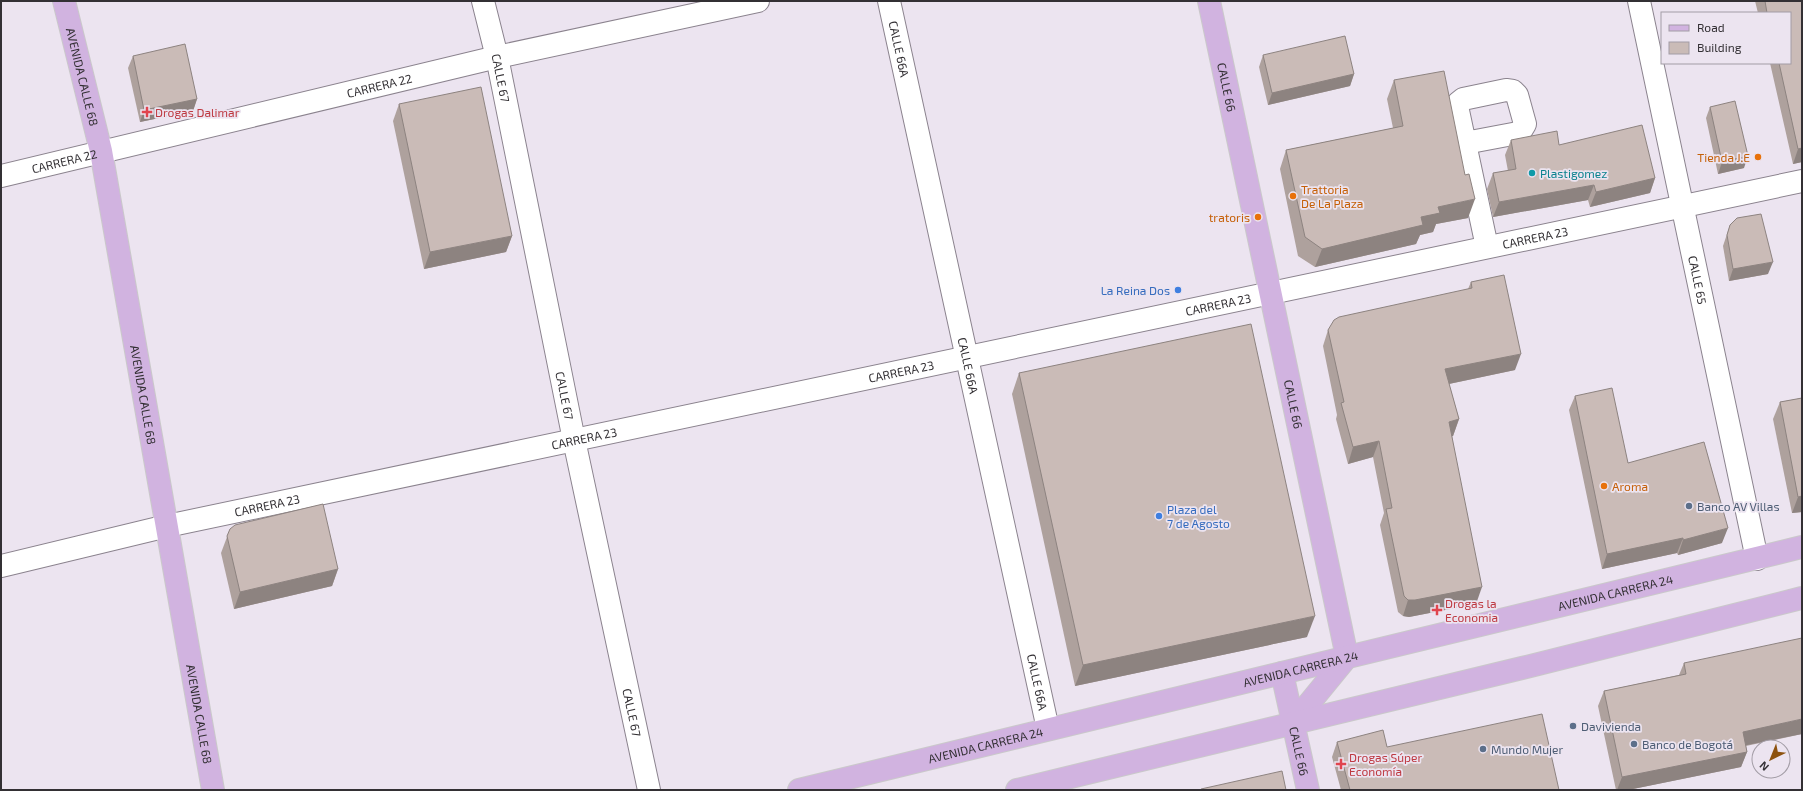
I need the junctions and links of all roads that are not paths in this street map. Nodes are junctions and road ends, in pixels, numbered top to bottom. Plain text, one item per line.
1 (64, 1) edge
2 (483, 1) edge
3 (758, 1) edge
4 (889, 1) edge
5 (1209, 1) edge
6 (1639, 1) edge
7 (497, 57) junction
8 (1465, 143) dead end
9 (101, 151) junction
10 (1, 176) edge
11 (1802, 181) edge
12 (1684, 206) junction
13 (1487, 247) junction
14 (1270, 293) junction
15 (968, 357) junction
16 (574, 440) junction
17 (167, 526) junction
18 (1802, 547) edge
19 (1758, 559) junction
20 (1, 566) edge
21 (1802, 598) edge
22 (1346, 657) junction
23 (1282, 673) junction
24 (1293, 723) junction
25 (1048, 729) junction
26 (214, 790) edge
27 (649, 790) edge
28 (799, 790) edge
29 (1017, 790) edge
30 (1308, 790) edge

1 - 9 main road, AVENIDA CALLE 68
2 - 7 street, CALLE 67
3 - 7 street, CARRERA 22
4 - 15 street, CALLE 66A
5 - 14 main road, CALLE 66
6 - 12 street, CALLE 65
7 - 9 street, CARRERA 22
7 - 16 street, CALLE 67
8 - 13 street
9 - 10 street, CARRERA 22
9 - 17 main road, AVENIDA CALLE 68
11 - 12 street, CARRERA 23
12 - 13 street, CARRERA 23
12 - 19 street, CALLE 65
13 - 14 street, CARRERA 23
14 - 15 street, CARRERA 23
14 - 22 main road, CALLE 66
15 - 16 street, CARRERA 23
15 - 25 street, CALLE 66A
16 - 17 street, CARRERA 23
16 - 27 street, CALLE 67
17 - 20 street, CARRERA 23
17 - 26 main road, AVENIDA CALLE 68
18 - 19 main road, AVENIDA CARRERA 24
19 - 22 main road, AVENIDA CARRERA 24
21 - 24 main road
22 - 23 main road, AVENIDA CARRERA 24
22 - 24 main road, CALLE 66
23 - 24 main road
23 - 25 main road, AVENIDA CARRERA 24
24 - 29 main road
24 - 30 main road, CALLE 66
25 - 28 main road, AVENIDA CARRERA 24

